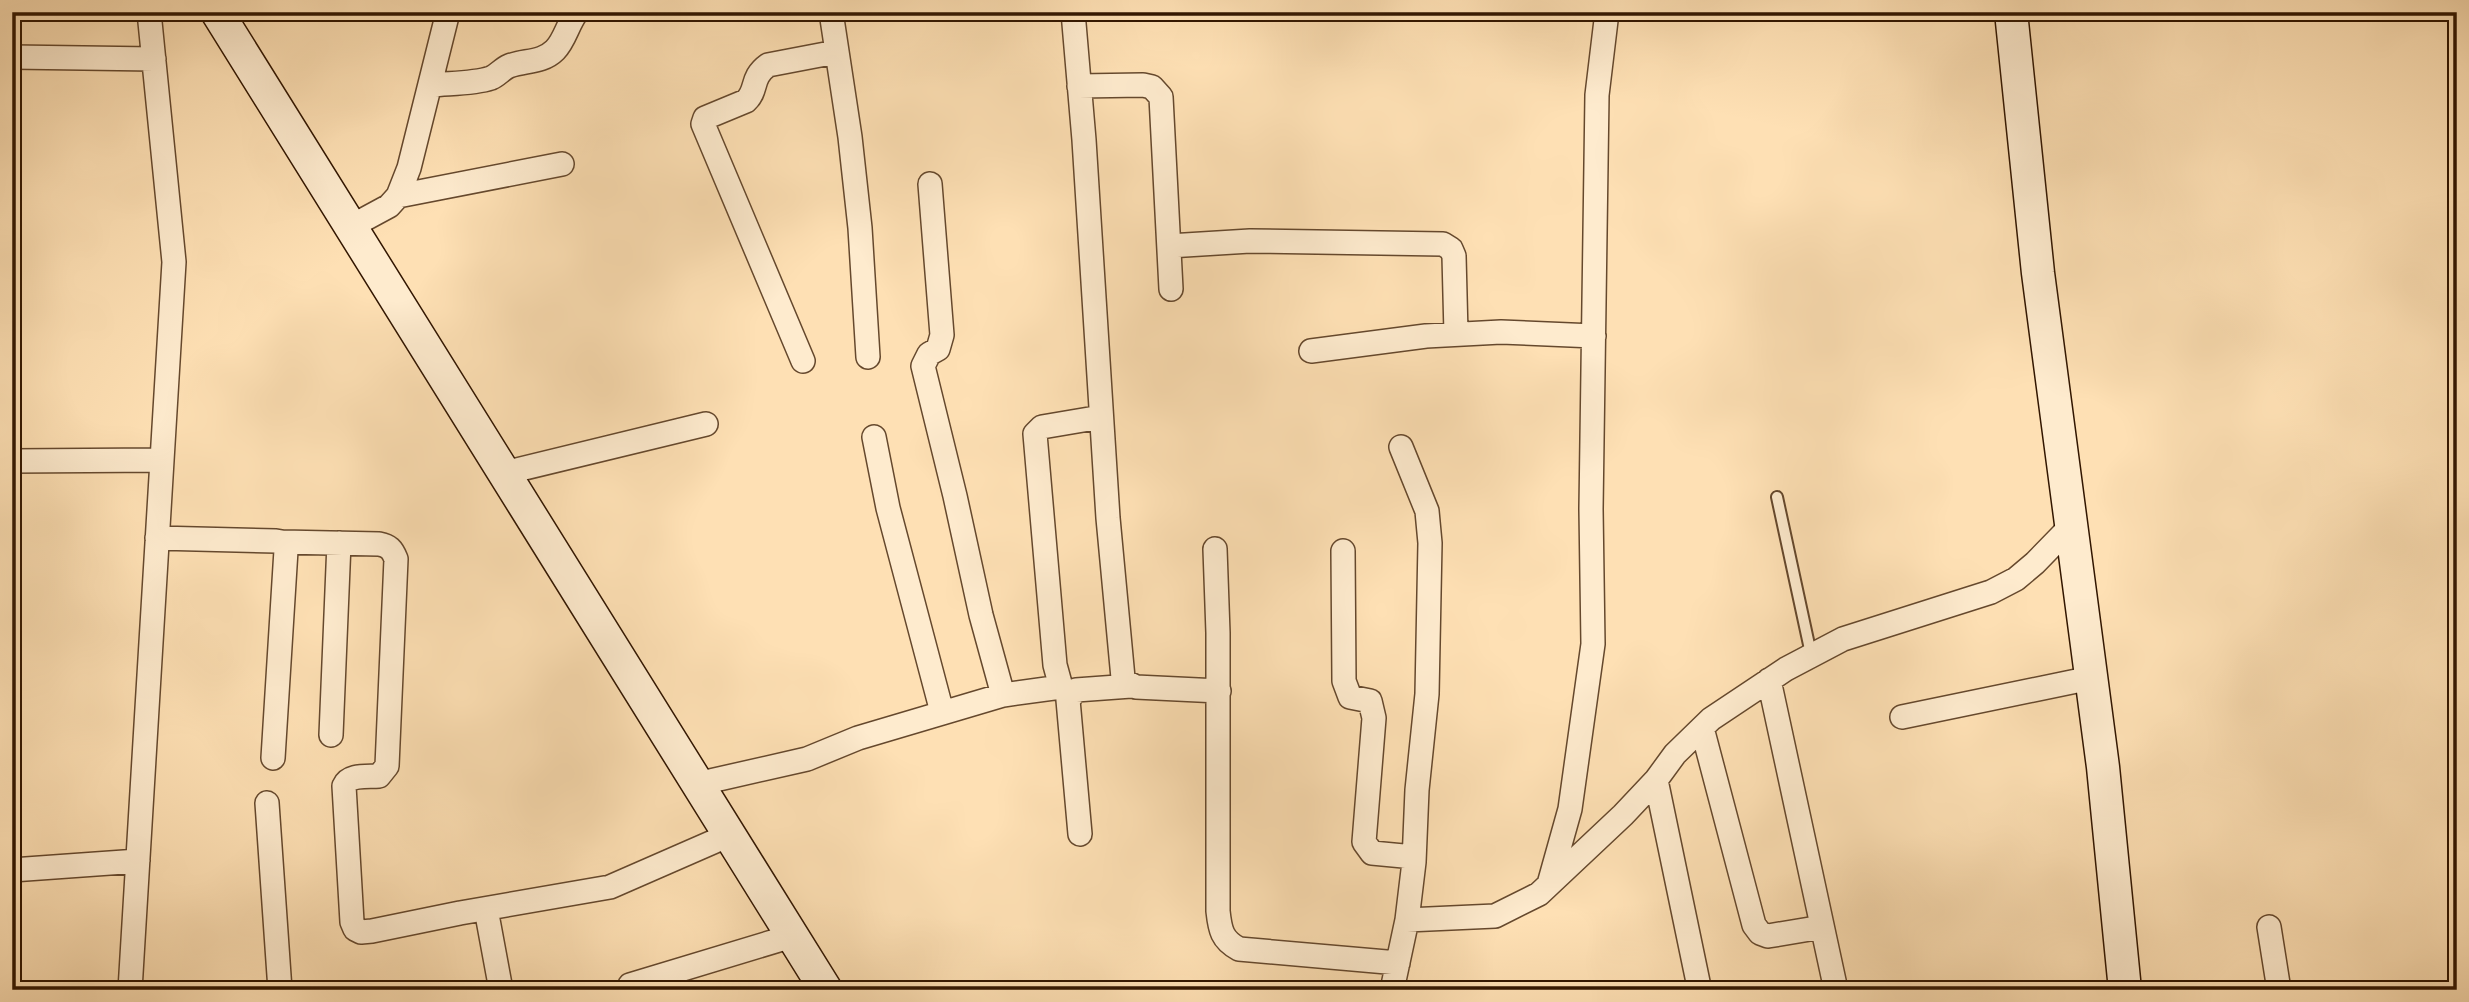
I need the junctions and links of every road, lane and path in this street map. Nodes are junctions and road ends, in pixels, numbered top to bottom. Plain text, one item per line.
1 (149, 12) edge
2 (217, 12) edge
3 (448, 12) edge
4 (577, 12) edge
5 (831, 12) edge
6 (1073, 12) edge
7 (1607, 12) edge
8 (2011, 12) edge
9 (836, 52) junction
10 (12, 57) edge
11 (154, 59) junction
12 (431, 85) junction
13 (1079, 86) junction
14 (562, 164) dead end
15 (930, 184) dead end
16 (398, 196) junction
17 (352, 226) junction
18 (1169, 246) junction
19 (1171, 289) dead end
20 (1456, 334) junction
21 (1594, 336) junction
22 (1311, 351) dead end
23 (868, 358) dead end
24 (803, 361) dead end
25 (1101, 417) junction
26 (706, 424) dead end
27 (874, 437) dead end
28 (1401, 447) dead end
29 (162, 460) junction
30 (12, 461) edge
31 (503, 473) junction
32 (1777, 497) dead end
33 (2071, 526) junction
34 (157, 538) junction
35 (282, 542) junction
36 (339, 544) junction
37 (1215, 549) dead end
38 (1343, 551) dead end
39 (1811, 654) junction
40 (2091, 678) junction
41 (1769, 680) junction
42 (1130, 686) junction
43 (1066, 691) junction
44 (1219, 691) junction
45 (1003, 695) junction
46 (942, 712) junction
47 (1902, 717) dead end
48 (1702, 728) junction
49 (331, 735) dead end
50 (273, 758) dead end
51 (1656, 780) junction
52 (697, 784) junction
53 (267, 803) dead end
54 (1080, 834) dead end
55 (729, 835) junction
56 (1414, 857) junction
57 (138, 861) junction
58 (12, 870) edge
59 (1549, 884) junction
60 (486, 909) junction
61 (1406, 920) junction
62 (1822, 927) junction
63 (2269, 928) dead end
64 (792, 936) junction
65 (1398, 963) junction
66 (1698, 982) dead end
67 (630, 985) dead end
68 (130, 990) edge
69 (280, 990) edge
70 (501, 990) edge
71 (826, 990) edge
72 (1392, 990) edge
73 (1836, 990) edge
74 (2125, 990) edge
75 (2279, 990) edge

1 - 11 street
2 - 17 main road
3 - 12 street
4 - 12 street
5 - 9 street
6 - 13 street
7 - 21 street
8 - 33 main road
9 - 23 street
9 - 24 street
10 - 11 street
11 - 29 street
12 - 16 street
13 - 18 street
13 - 25 street
14 - 16 street
15 - 45 street
16 - 17 street
17 - 31 main road
18 - 19 street
18 - 20 street
20 - 21 street
20 - 22 street
21 - 59 street
25 - 42 street
25 - 43 street
26 - 31 street
27 - 46 street
28 - 56 street
29 - 30 street
29 - 34 street
31 - 52 main road
32 - 39 lane
33 - 39 street
33 - 40 main road
34 - 35 street
34 - 57 street
35 - 36 street
35 - 50 street
36 - 49 street
36 - 60 street
37 - 44 street
38 - 56 street
39 - 41 street
40 - 47 street
40 - 74 main road
41 - 48 street
41 - 62 street
42 - 43 street
42 - 44 street
43 - 45 street
43 - 54 street
44 - 65 street
45 - 46 street
46 - 52 street
48 - 51 street
48 - 62 street
51 - 59 street
51 - 66 street
52 - 55 main road
53 - 69 street
55 - 60 street
55 - 64 main road
56 - 61 street
57 - 58 street
57 - 68 street
59 - 61 street
60 - 70 street
61 - 65 street
62 - 73 street
63 - 75 street
64 - 67 street
64 - 71 main road
65 - 72 street

